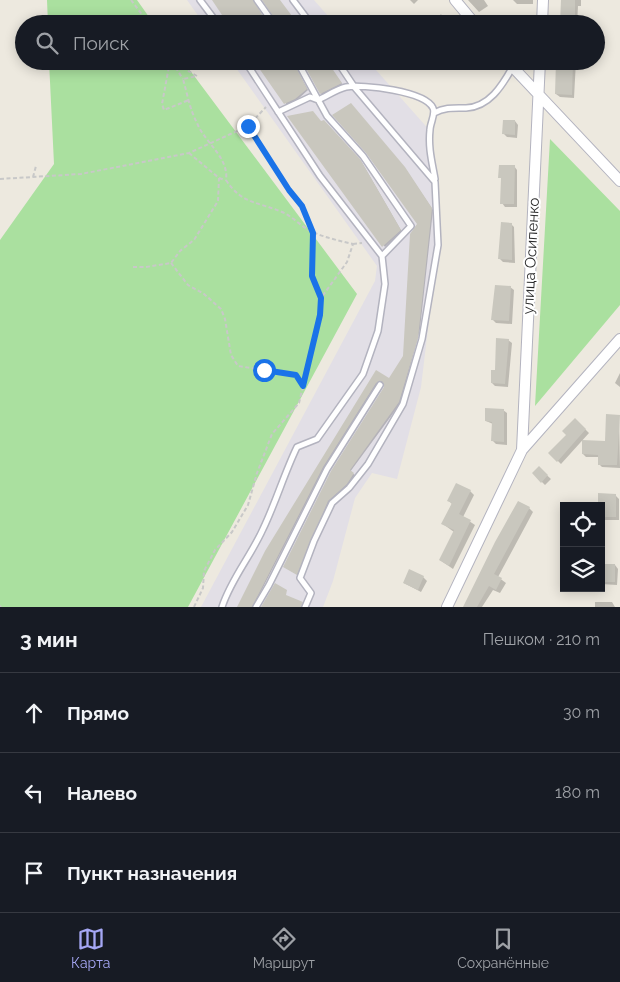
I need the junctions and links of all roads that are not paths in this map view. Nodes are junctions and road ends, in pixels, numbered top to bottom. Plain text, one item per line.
1 (200, 0) edge
2 (257, 0) edge
3 (293, 0) edge
4 (455, 0) edge
5 (543, 0) edge
6 (211, 15) edge
7 (268, 15) edge
8 (304, 15) edge
9 (468, 15) edge
10 (542, 15) edge
11 (251, 70) edge
12 (302, 70) edge
13 (343, 70) edge
14 (508, 70) edge
15 (516, 70) edge
16 (540, 70) edge
17 (355, 88) junction
18 (539, 95) junction
19 (318, 100) junction
20 (278, 112) junction
21 (434, 113) junction
22 (620, 180) edge
23 (435, 182) junction
24 (382, 256) junction
25 (620, 339) edge
26 (380, 385) dead end
27 (522, 450) junction
28 (222, 607) edge
29 (256, 607) edge
30 (305, 607) edge
31 (447, 607) edge

1 - 6 lane
2 - 7 lane
3 - 8 lane
4 - 9 street
5 - 10 street
11 - 20 lane
12 - 19 lane
13 - 17 lane
14 - 21 lane
15 - 18 street
16 - 18 street, улица Осипенко
17 - 19 lane
17 - 21 lane
17 - 23 lane
18 - 22 street
18 - 27 street, улица Осипенко
19 - 20 lane
19 - 24 lane
20 - 24 lane
21 - 23 lane
23 - 30 lane
24 - 28 lane
25 - 27 street
26 - 29 lane
27 - 31 street

